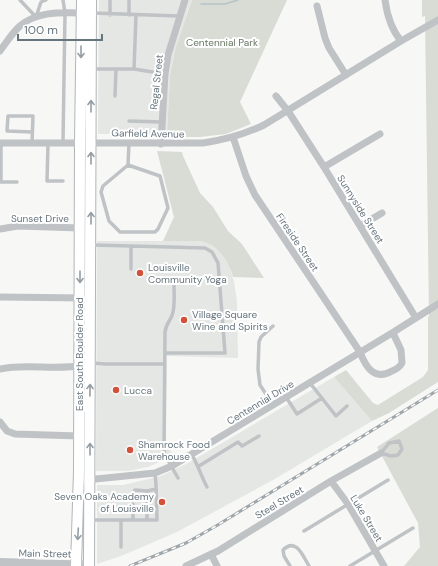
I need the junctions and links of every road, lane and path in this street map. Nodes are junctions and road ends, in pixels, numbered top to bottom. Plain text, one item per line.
1 (20, 0) edge
2 (46, 0) edge
3 (63, 0) edge
4 (82, 0) edge
5 (91, 0) edge
6 (110, 0) edge
7 (129, 0) edge
8 (185, 0) edge
9 (385, 0) edge
10 (318, 6) dead end
11 (86, 13) junction
12 (65, 14) junction
13 (110, 15) junction
14 (129, 15) junction
15 (136, 15) junction
16 (180, 16) junction
17 (36, 17) junction
18 (438, 20) edge
19 (400, 41) junction
20 (0, 51) edge
21 (91, 69) junction
22 (116, 69) junction
23 (134, 69) junction
24 (165, 74) junction
25 (346, 75) junction
26 (115, 96) dead end
27 (276, 96) dead end
28 (288, 111) junction
29 (129, 121) dead end
30 (162, 122) junction
31 (32, 132) junction
32 (380, 134) dead end
33 (233, 137) junction
34 (63, 142) junction
35 (80, 142) junction
36 (0, 143) edge
37 (32, 143) junction
38 (91, 143) junction
39 (129, 143) junction
40 (48, 144) junction
41 (161, 144) junction
42 (128, 166) junction
43 (324, 167) junction
44 (63, 180) dead end
45 (17, 182) dead end
46 (382, 213) dead end
47 (360, 226) junction
48 (80, 228) junction
49 (0, 229) edge
50 (91, 245) junction
51 (131, 246) junction
52 (131, 269) dead end
53 (174, 284) dead end
54 (0, 297) edge
55 (80, 298) junction
56 (91, 298) junction
57 (438, 304) edge
58 (416, 318) junction
59 (273, 326) dead end
60 (393, 333) junction
61 (360, 352) junction
62 (165, 353) junction
63 (90, 363) junction
64 (164, 364) junction
65 (80, 366) junction
66 (0, 368) edge
67 (310, 383) junction
68 (286, 397) junction
69 (322, 398) junction
70 (273, 405) junction
71 (348, 406) dead end
72 (0, 422) edge
73 (79, 436) junction
74 (259, 436) dead end
75 (381, 453) junction
76 (192, 455) junction
77 (172, 466) junction
78 (199, 466) junction
79 (155, 474) junction
80 (178, 478) dead end
81 (90, 480) junction
82 (388, 480) dead end
83 (79, 481) junction
84 (331, 481) junction
85 (207, 487) dead end
86 (156, 489) junction
87 (147, 491) junction
88 (133, 498) dead end
89 (133, 504) dead end
90 (348, 504) junction
91 (89, 520) junction
92 (121, 520) junction
93 (132, 520) junction
94 (147, 520) junction
95 (413, 528) dead end
96 (304, 531) dead end
97 (121, 547) dead end
98 (375, 551) junction
99 (211, 554) junction
100 (0, 562) edge
101 (32, 563) joint
102 (76, 565) edge
103 (89, 565) edge
104 (186, 566) edge
105 (217, 566) edge
106 (290, 566) edge
107 (309, 566) edge
108 (350, 566) edge
109 (384, 566) edge

1 - 17 lane
2 - 17 lane
3 - 12 lane
4 - 11 main road
5 - 11 main road
6 - 13 lane
7 - 14 lane
8 - 16 street, Regal Street
9 - 19 street
10 - 25 street
11 - 12 street
11 - 13 lane
11 - 21 main road, East South Boulder Road
11 -> 35 main road, East South Boulder Road
12 - 17 street
12 - 34 lane
13 - 14 lane
14 - 15 lane
15 - 16 lane
15 - 23 lane
16 - 24 street, Regal Street
17 - 20 street
18 - 19 street, Garfield Avenue
19 - 25 street, Garfield Avenue
21 - 22 lane
38 -> 21 main road, East South Boulder Road
22 - 23 lane
22 - 26 lane
23 - 24 lane
24 - 30 street, Regal Street
25 - 28 street, Garfield Avenue
27 - 28 street
28 - 33 street, Garfield Avenue
28 - 43 street, Sunnyside Street
29 - 30 lane
30 - 41 street, Regal Street
31 - 31 lane
31 - 37 lane
32 - 43 street
33 - 41 street, Garfield Avenue
33 - 61 street, Fireside Street
34 - 35 street, Garfield Avenue
34 - 40 street, Garfield Avenue
35 - 38 street, Garfield Avenue
35 - 48 main road, East South Boulder Road
36 - 37 street, Garfield Avenue
36 - 45 lane
37 - 40 street, Garfield Avenue
38 - 39 street, Garfield Avenue
50 -> 38 main road, East South Boulder Road
39 - 41 street, Garfield Avenue
39 - 42 lane
40 - 44 lane
42 - 42 lane
43 - 47 street, Sunnyside Street
46 - 47 street
47 - 58 street, Sunnyside Street
48 - 49 street, Sunset Drive
48 -> 55 main road, East South Boulder Road
50 - 51 lane
50 - 56 main road, East South Boulder Road
51 - 52 lane
51 - 62 lane
53 - 62 lane
54 - 55 street
55 - 56 street
55 - 65 main road, East South Boulder Road
56 - 63 main road, East South Boulder Road
57 - 58 street, Centennial Drive
58 - 60 street, Centennial Drive
59 - 70 lane
60 - 61 street, Centennial Drive
60 - 61 street, Fireside Street
61 - 67 street, Centennial Drive
62 - 64 lane
63 - 64 lane
63 - 65 street
81 -> 63 main road, East South Boulder Road
64 - 77 lane
65 - 66 street
65 - 73 main road, East South Boulder Road
67 - 68 street, Centennial Drive
67 - 69 lane
68 - 69 lane
68 - 70 street, Centennial Drive
69 - 71 lane
70 - 76 street, Centennial Drive
72 - 73 street
73 - 83 main road, East South Boulder Road
74 - 78 lane
75 - 75 lane
75 - 84 street, Steel Street
76 - 77 street, Centennial Drive
76 - 78 lane
77 - 79 street, Centennial Drive
77 - 80 lane
78 - 85 lane
79 - 81 street, Centennial Drive
79 - 86 lane
81 - 83 street, Centennial Drive
81 - 91 main road, East South Boulder Road
82 - 90 lane
83 -> 102 main road, East South Boulder Road
84 - 90 street, Luke Street
84 - 99 street, Steel Street
86 - 87 lane
86 - 94 lane
87 - 88 lane
87 - 94 lane
89 - 93 lane
90 - 96 lane
90 - 98 street, Luke Street
91 - 92 lane
91 - 103 main road, East South Boulder Road
92 - 93 lane
92 - 97 lane
93 - 94 lane
95 - 98 lane
98 - 108 lane
98 - 109 street, Luke Street
99 - 104 street, Steel Street
99 - 105 street
100 - 101 street, Main Street
101 - 102 street, Main Street
102 - 103 street, Main Street
106 - 107 lane

